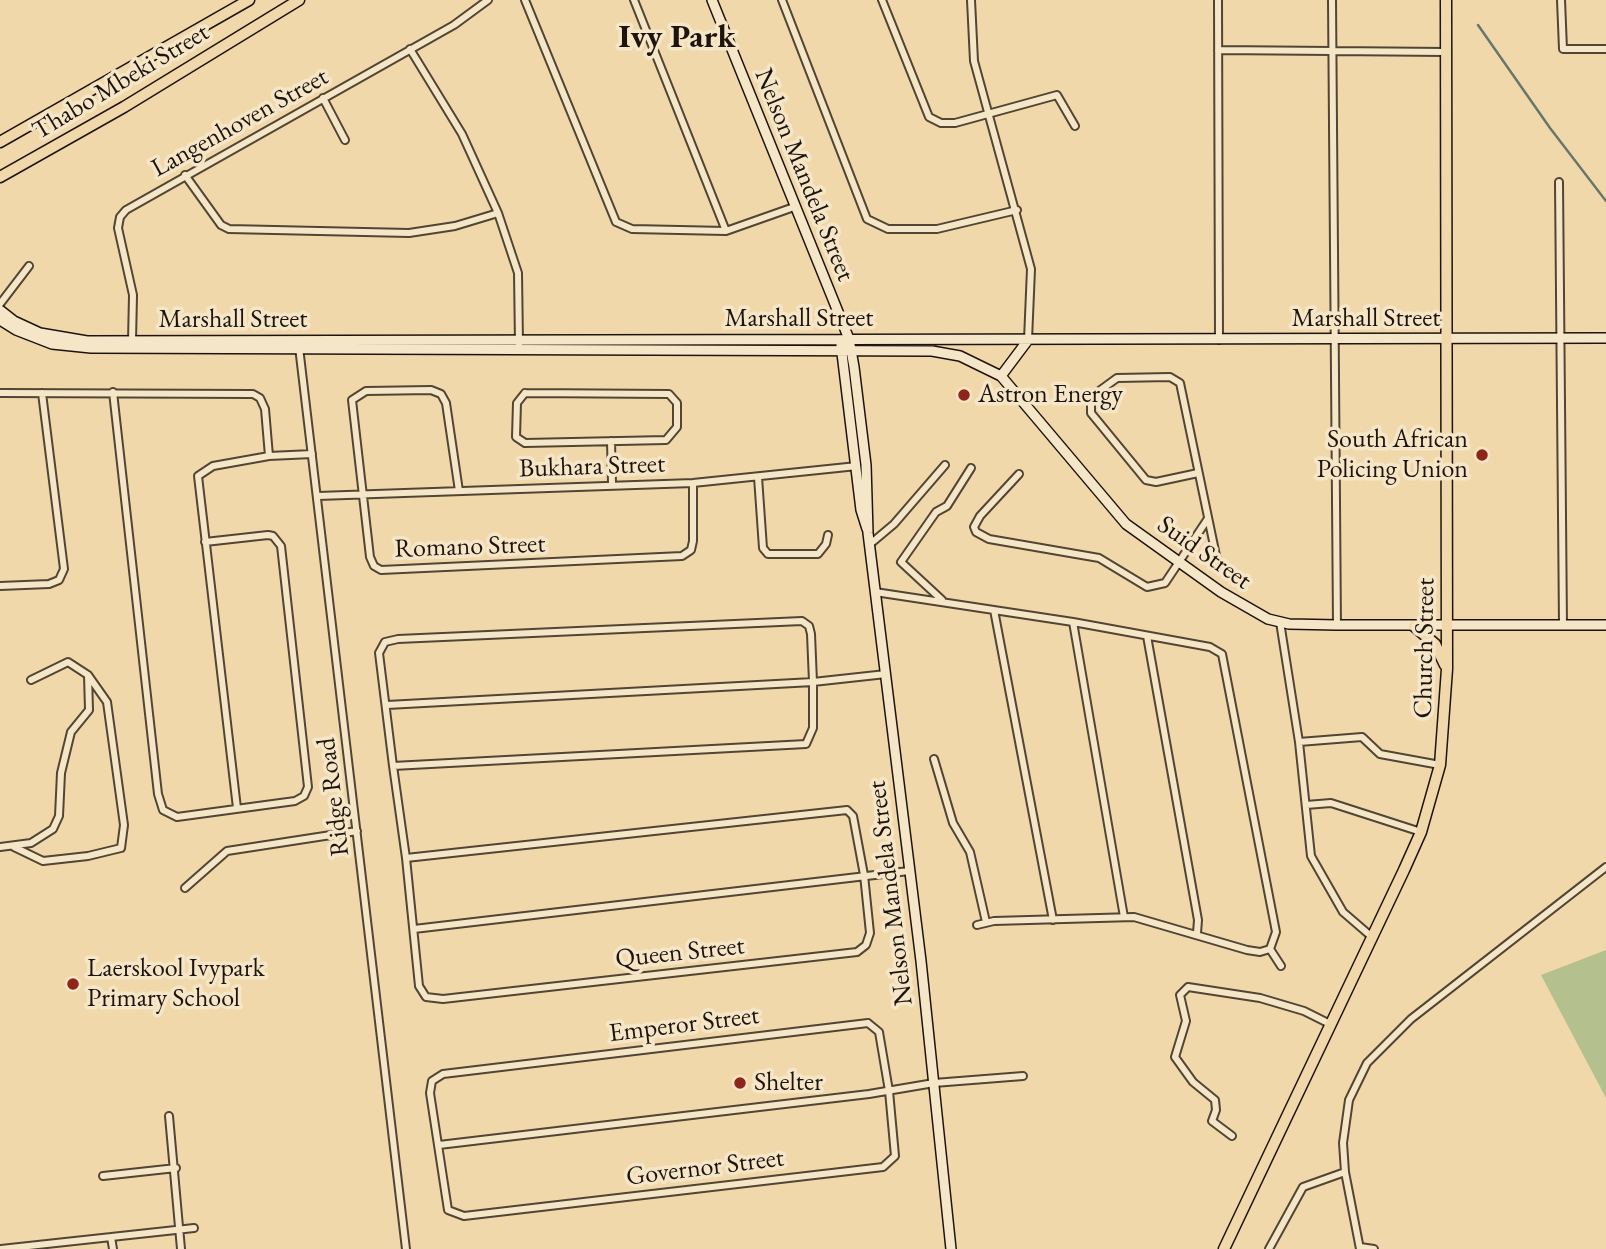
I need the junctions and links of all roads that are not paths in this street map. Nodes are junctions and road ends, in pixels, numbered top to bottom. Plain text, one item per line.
1 (249, 0) edge
2 (299, 0) edge
3 (488, 0) edge
4 (525, 0) edge
5 (634, 0) edge
6 (712, 0) edge
7 (782, 0) edge
8 (882, 0) edge
9 (971, 0) edge
10 (1218, 0) edge
11 (1332, 0) edge
12 (1446, 0) edge
13 (1561, 0) edge
14 (1606, 48) edge
15 (410, 49) junction
16 (1218, 50) junction
17 (1332, 51) junction
18 (1446, 52) junction
19 (323, 98) junction
20 (987, 113) junction
21 (1075, 126) dead end
22 (345, 140) dead end
23 (0, 142) edge
24 (185, 175) junction
25 (0, 177) edge
26 (1559, 182) dead end
27 (794, 206) junction
28 (1017, 210) junction
29 (498, 213) junction
30 (726, 231) junction
31 (29, 266) dead end
32 (0, 304) edge
33 (0, 310) edge
34 (0, 320) edge
35 (1558, 338) junction
36 (1606, 338) edge
37 (845, 339) junction
38 (1333, 339) junction
39 (1028, 340) junction
40 (1219, 340) junction
41 (1447, 340) junction
42 (131, 341) junction
43 (519, 345) junction
44 (299, 346) junction
45 (847, 351) junction
46 (1001, 376) junction
47 (113, 392) junction
48 (0, 393) edge
49 (42, 393) junction
50 (611, 441) junction
51 (312, 454) junction
52 (269, 456) junction
53 (861, 465) junction
54 (945, 465) dead end
55 (971, 468) dead end
56 (1198, 473) junction
57 (1019, 474) dead end
58 (758, 477) junction
59 (612, 483) junction
60 (693, 483) junction
61 (459, 491) junction
62 (318, 496) junction
63 (362, 496) junction
64 (1207, 520) junction
65 (828, 535) dead end
66 (205, 542) junction
67 (869, 545) junction
68 (1180, 562) junction
69 (1218, 565) dead end
70 (0, 578) edge
71 (1, 586) edge
72 (875, 592) junction
73 (943, 601) junction
74 (994, 610) junction
75 (1073, 622) junction
76 (1280, 622) junction
77 (1337, 625) junction
78 (1563, 625) junction
79 (1606, 625) edge
80 (1414, 626) junction
81 (1447, 626) junction
82 (1147, 636) junction
83 (1447, 668) junction
84 (886, 674) junction
85 (88, 675) junction
86 (31, 680) dead end
87 (813, 682) junction
88 (387, 705) junction
89 (1299, 742) junction
90 (934, 759) dead end
91 (1440, 765) junction
92 (393, 766) junction
93 (1306, 805) junction
94 (237, 808) junction
95 (357, 831) junction
96 (1421, 832) junction
97 (0, 847) edge
98 (14, 847) junction
99 (407, 858) junction
100 (1606, 867) edge
101 (909, 871) junction
102 (864, 875) junction
103 (185, 888) dead end
104 (1124, 917) junction
105 (1052, 920) junction
106 (986, 922) junction
107 (977, 925) dead end
108 (414, 929) junction
109 (1197, 933) junction
110 (1372, 937) junction
111 (1270, 949) junction
112 (1281, 966) dead end
113 (1330, 1024) junction
114 (1023, 1076) dead end
115 (934, 1083) junction
116 (889, 1091) junction
117 (169, 1116) dead end
118 (1232, 1136) dead end
119 (439, 1145) junction
120 (176, 1168) junction
121 (1345, 1172) junction
122 (103, 1176) dead end
123 (194, 1228) dead end
124 (179, 1230) junction
125 (111, 1237) junction
126 (1360, 1248) edge
127 (1, 1249) edge
128 (113, 1249) edge
129 (181, 1249) edge
130 (406, 1249) edge
131 (951, 1249) edge
132 (1224, 1249) edge
133 (1269, 1249) edge
134 (1374, 1249) edge

1 - 23 main road, Thabo Mbeki Street
2 - 25 main road, Thabo Mbeki Street
3 - 15 street, Langenhoven Street
4 - 30 street
5 - 30 street
6 - 27 street, Nelson Mandela Street
7 - 28 street
8 - 20 street
9 - 20 street
10 - 16 street
11 - 17 street
12 - 18 main road, Church Street
13 - 14 street
15 - 19 street, Langenhoven Street
15 - 29 street
16 - 17 street
16 - 40 street
17 - 18 street
17 - 38 street
18 - 41 main road, Church Street
19 - 22 street
19 - 24 street, Langenhoven Street
20 - 21 street
20 - 28 street
24 - 29 street
24 - 42 street, Langenhoven Street
26 - 35 street
27 - 30 street
27 - 37 street, Nelson Mandela Street
28 - 39 street
29 - 43 street
31 - 32 street
33 - 42 street, Marshall Street
34 - 44 street, Marshall Street
35 - 36 street, Marshall Street
35 - 41 street, Marshall Street
35 - 78 street
37 - 39 street, Marshall Street
37 - 43 street, Marshall Street
37 - 45 street, Nelson Mandela Street
38 - 40 street, Marshall Street
38 - 41 street, Marshall Street
38 - 77 street
39 - 40 street, Marshall Street
39 - 46 street
41 - 81 main road, Church Street
42 - 44 street, Marshall Street
43 - 44 street, Marshall Street
43 - 45 street, Marshall Street
44 - 51 street, Ridge Road
45 - 46 street, Suid Street
45 - 53 street, Nelson Mandela Street
46 - 68 street, Suid Street
47 - 49 street
47 - 52 street
47 - 94 street
48 - 49 street
49 - 71 street
50 - 50 street
50 - 59 street
51 - 52 street
51 - 62 street, Ridge Road
52 - 66 street
53 - 58 street, Bukhara Street
53 - 67 street, Nelson Mandela Street
54 - 67 street
55 - 73 street
56 - 56 street
56 - 64 street
57 - 68 street
58 - 60 street, Bukhara Street
58 - 65 street
59 - 60 street, Bukhara Street
59 - 61 street, Bukhara Street
60 - 63 street, Romano Street
61 - 63 street, Bukhara Street
61 - 63 street, Romano Street
62 - 63 street, Bukhara Street
62 - 95 street, Ridge Road
64 - 68 street
64 - 69 street
66 - 94 street
66 - 94 street
67 - 72 street, Nelson Mandela Street
68 - 76 street, Suid Street
70 - 71 street
72 - 73 street
72 - 84 street, Nelson Mandela Street
73 - 74 street
74 - 75 street
74 - 105 street
75 - 82 street
75 - 104 street
76 - 77 street, Suid Street
76 - 89 street
77 - 80 street, Suid Street
78 - 79 street, Suid Street
78 - 81 street, Suid Street
80 - 81 street, Suid Street
80 - 83 main road
81 - 83 main road, Church Street
82 - 109 street
82 - 111 street
83 - 91 main road, Church Street
84 - 87 street
84 - 101 street, Nelson Mandela Street
85 - 86 street
85 - 98 street
85 - 98 street
87 - 88 street
87 - 88 street
87 - 92 street
88 - 92 street
89 - 91 street
89 - 93 street
90 - 106 street
91 - 96 main road, Church Street
92 - 99 street
93 - 96 street
93 - 110 street
95 - 103 street
95 - 130 street, Ridge Road
96 - 110 main road, Church Street
97 - 98 street
99 - 102 street, Queen Street
99 - 108 street
100 - 121 street
101 - 102 street
101 - 115 street, Nelson Mandela Street
102 - 108 street
102 - 108 street, Queen Street
104 - 105 street
104 - 109 street
105 - 106 street
106 - 107 street
109 - 111 street
110 - 113 main road, Church Street
111 - 112 street
113 - 118 street
113 - 132 main road, Church Street
114 - 115 street
115 - 116 street
115 - 131 street, Nelson Mandela Street
116 - 119 street
116 - 119 street, Emperor Street
116 - 119 street, Governor Street
117 - 120 street
120 - 122 street
120 - 124 street
121 - 126 street
121 - 133 street
123 - 124 street
124 - 125 street
124 - 129 street
125 - 127 street
125 - 128 street
126 - 134 street

